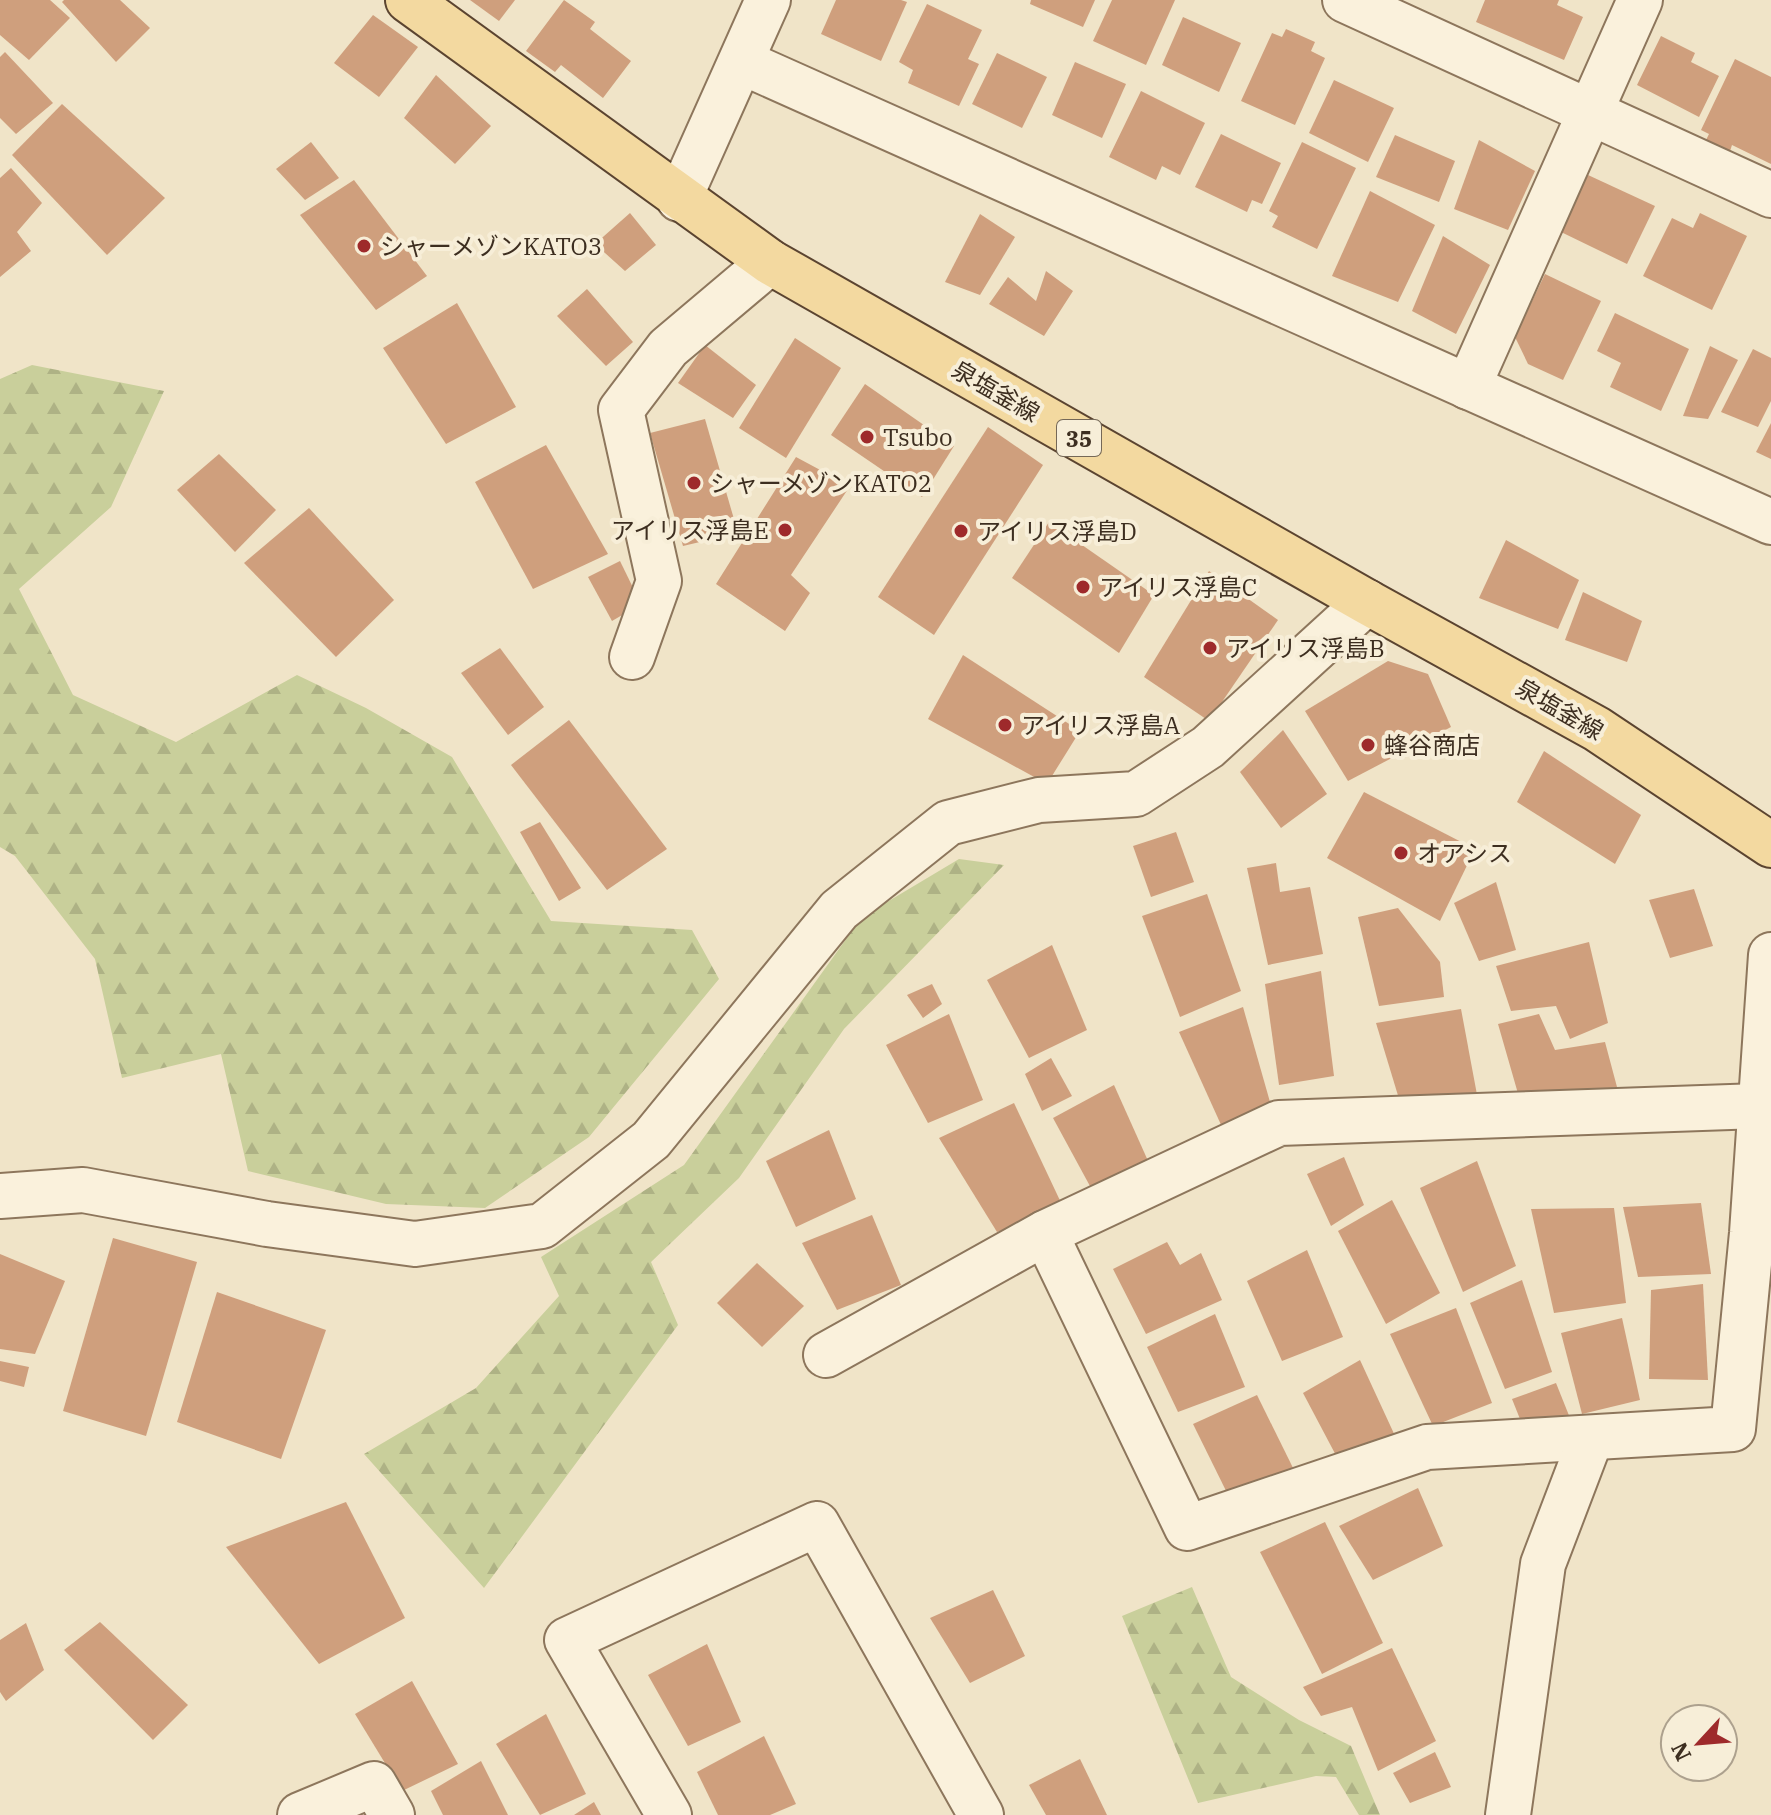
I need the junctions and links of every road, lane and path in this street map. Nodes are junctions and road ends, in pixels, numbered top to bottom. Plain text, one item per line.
1 (408, 0) edge
2 (768, 0) edge
3 (1345, 0) edge
4 (1640, 0) edge
5 (742, 62) junction
6 (1590, 112) junction
7 (1771, 195) edge
8 (679, 199) junction
9 (770, 262) junction
10 (1468, 387) junction
11 (1771, 522) edge
12 (1367, 602) junction
13 (632, 657) dead end
14 (1771, 845) edge
15 (1771, 955) edge
16 (1759, 1106) junction
17 (0, 1196) edge
18 (1045, 1233) junction
19 (826, 1355) dead end
20 (1591, 1438) junction
21 (300, 1815) edge
22 (392, 1815) edge
23 (669, 1815) edge
24 (981, 1815) edge
25 (1508, 1815) edge

1 - 8 main road, 泉塩釜線 / 35
2 - 5 street
3 - 6 street
4 - 6 street
5 - 8 street
5 - 10 street
6 - 7 street
6 - 10 street
8 - 9 main road, 泉塩釜線 / 35
9 - 12 main road, 泉塩釜線 / 35
9 - 13 street
10 - 11 street
12 - 14 main road, 泉塩釜線 / 35
12 - 17 street
15 - 16 street
16 - 18 street
16 - 20 street
18 - 19 street
18 - 20 street
20 - 25 street
21 - 22 street
23 - 24 street

